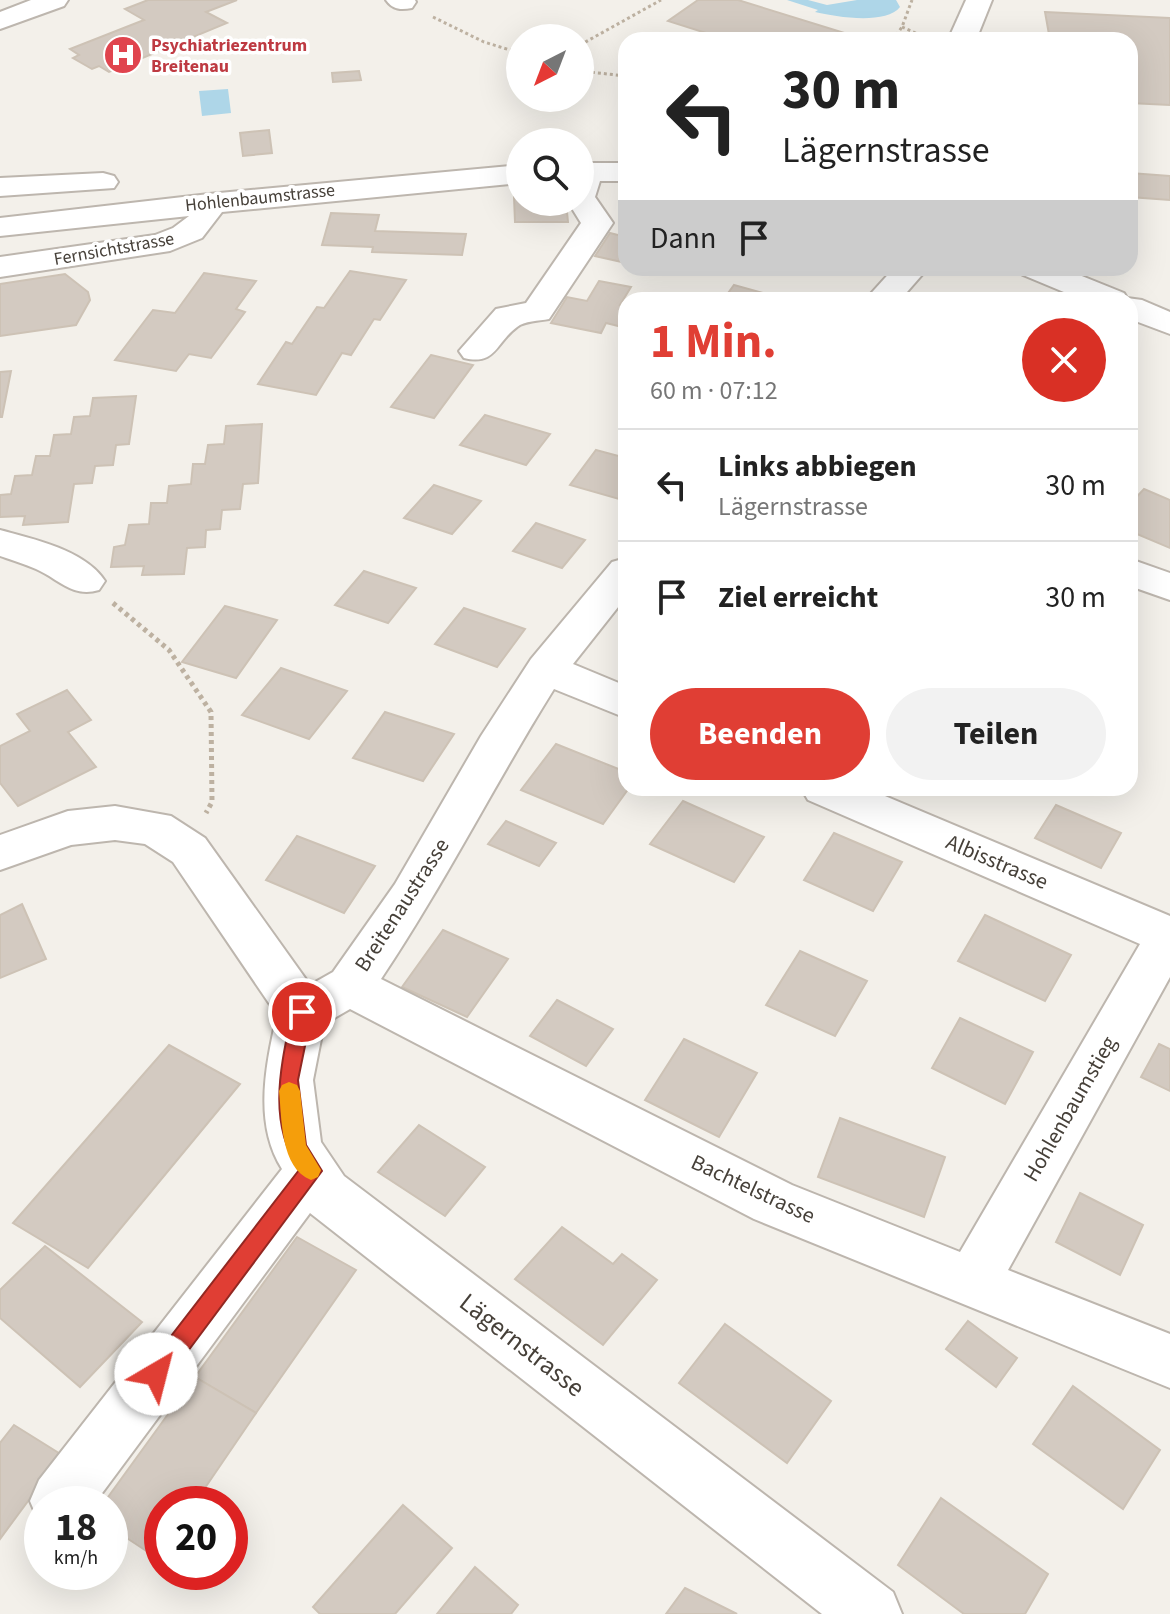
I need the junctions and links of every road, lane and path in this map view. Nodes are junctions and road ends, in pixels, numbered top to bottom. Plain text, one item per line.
1 (55, 0) edge
2 (661, 0) edge
3 (912, 0) edge
4 (979, 0) edge
5 (401, 1) edge
6 (0, 21) edge
7 (902, 27) junction
8 (899, 32) edge
9 (913, 32) edge
10 (965, 32) edge
11 (594, 37) edge
12 (506, 49) edge
13 (594, 73) edge
14 (618, 75) edge
15 (594, 172) edge
16 (618, 172) edge
17 (506, 175) edge
18 (103, 182) dead end
19 (0, 187) edge
20 (209, 203) junction
21 (592, 216) edge
22 (0, 227) edge
23 (0, 267) edge
24 (904, 276) edge
25 (1054, 276) edge
26 (890, 292) edge
27 (1092, 292) edge
28 (1138, 310) edge
29 (1170, 324) edge
30 (476, 351) dead end
31 (0, 543) edge
32 (1138, 575) edge
33 (85, 581) joint
34 (618, 581) edge
35 (1170, 587) edge
36 (546, 669) junction
37 (618, 700) edge
38 (842, 796) edge
39 (189, 850) junction
40 (0, 853) edge
41 (1169, 936) edge
42 (350, 986) junction
43 (302, 1012) junction
44 (311, 1171) junction
45 (972, 1282) junction
46 (1170, 1361) edge
47 (71, 1486) edge
48 (871, 1614) edge

1 - 6 street
2 - 11 path
3 - 7 path
4 - 10 street
5 - 12 path
7 - 8 path
7 - 9 path
13 - 14 path
15 - 16 street
17 - 20 street, Hohlenbaumstrasse
18 - 19 street
20 - 22 street, Hohlenbaumstrasse
20 - 23 street, Fernsichtstrasse
21 - 30 street
24 - 26 street
25 - 27 street
28 - 29 street
31 - 33 street
32 - 35 street
33 - 39 path
34 - 36 street, Breitenaustrasse
36 - 37 street
36 - 42 street, Breitenaustrasse
38 - 41 street, Albisstrasse
39 - 40 street
39 - 43 street
41 - 45 street, Hohlenbaumstieg
42 - 43 street, Breitenaustrasse
42 - 45 street, Bachtelstrasse
43 - 44 street, Lägernstrasse
44 - 47 street
44 - 48 street, Lägernstrasse
45 - 46 street, Bachtelstrasse

